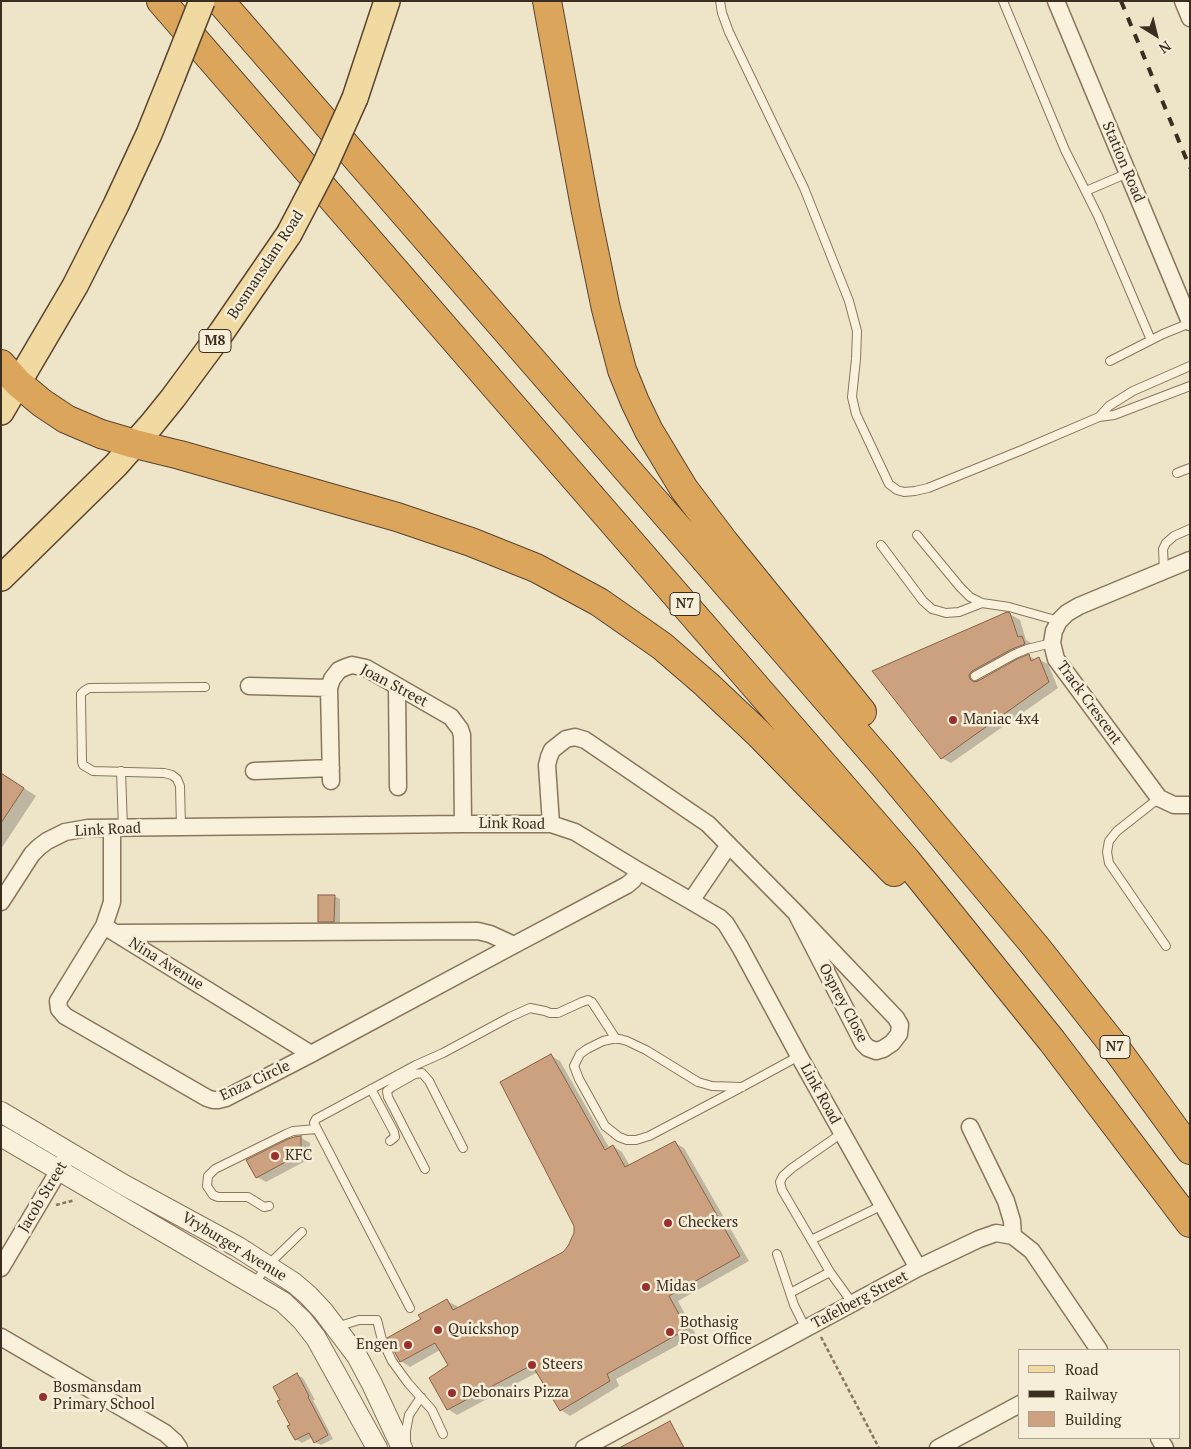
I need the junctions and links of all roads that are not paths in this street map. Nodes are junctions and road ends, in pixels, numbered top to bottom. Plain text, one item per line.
1 (161, 1) edge
2 (202, 1) edge
3 (220, 1) edge
4 (387, 1) edge
5 (547, 1) edge
6 (720, 1) edge
7 (1003, 1) edge
8 (1056, 1) edge
9 (1183, 1) edge
10 (1190, 18) edge
11 (1128, 173) junction
12 (1086, 191) junction
13 (1190, 323) edge
14 (1151, 340) junction
15 (1110, 360) dead end
16 (1190, 366) edge
17 (10, 374) edge
18 (1190, 386) edge
19 (1, 412) edge
20 (1099, 417) junction
21 (135, 444) junction
22 (1190, 468) edge
23 (1177, 473) dead end
24 (1190, 529) edge
25 (917, 536) dead end
26 (881, 545) dead end
27 (1190, 560) edge
28 (1164, 571) junction
29 (1, 578) edge
30 (982, 603) junction
31 (1060, 620) junction
32 (1052, 643) junction
33 (975, 676) dead end
34 (249, 686) dead end
35 (205, 687) dead end
36 (397, 687) junction
37 (329, 688) junction
38 (121, 771) junction
39 (254, 771) dead end
40 (398, 787) dead end
41 (1159, 798) junction
42 (1190, 805) edge
43 (463, 824) junction
44 (551, 824) junction
45 (181, 827) junction
46 (117, 828) junction
47 (728, 845) junction
48 (640, 871) junction
49 (692, 901) junction
50 (1, 902) edge
51 (796, 913) junction
52 (111, 930) junction
53 (975, 944) junction
54 (514, 945) junction
55 (1166, 946) dead end
56 (1036, 947) junction
57 (616, 1039) junction
58 (311, 1054) junction
59 (799, 1056) junction
60 (742, 1088) junction
61 (371, 1089) junction
62 (1, 1112) edge
63 (970, 1128) dead end
64 (317, 1129) junction
65 (842, 1133) junction
66 (1, 1136) edge
67 (390, 1141) dead end
68 (463, 1148) dead end
69 (1190, 1150) edge
70 (65, 1161) junction
71 (424, 1168) dead end
72 (883, 1205) junction
73 (269, 1206) dead end
74 (1190, 1223) edge
75 (302, 1232) dead end
76 (1013, 1236) junction
77 (811, 1240) junction
78 (777, 1254) dead end
79 (268, 1266) junction
80 (1, 1268) edge
81 (918, 1268) junction
82 (830, 1272) junction
83 (253, 1284) junction
84 (790, 1293) junction
85 (853, 1304) junction
86 (410, 1308) dead end
87 (336, 1327) junction
88 (810, 1327) junction
89 (1, 1337) edge
90 (1098, 1349) edge
91 (421, 1397) junction
92 (1018, 1405) edge
93 (442, 1434) dead end
94 (591, 1446) edge
95 (179, 1448) edge
96 (377, 1448) edge
97 (402, 1448) edge
98 (407, 1448) edge
99 (938, 1448) edge

1 - 53 highway, N7
2 - 17 main road, bridge
3 - 56 highway, N7
4 - 21 main road, Bosmansdam Road / M8, bridge
5 - 56 highway
6 - 20 lane
7 - 12 lane
8 - 11 street, Station Road
9 - 10 street
11 - 12 lane
11 - 13 street, Station Road
12 - 14 lane
13 - 14 lane
14 - 15 lane
16 - 20 lane
17 - 19 main road
17 - 21 highway
18 - 20 lane
21 - 29 main road, Bosmansdam Road / M8
21 - 53 highway
22 - 23 lane
24 - 28 lane
25 - 30 lane
26 - 30 lane
27 - 28 street
28 - 31 street
30 - 31 lane
31 - 32 street, Track Crescent
32 - 33 lane
32 - 41 street, Track Crescent
34 - 37 street
35 - 38 lane
36 - 37 street, Joan Street
36 - 40 street
36 - 43 street, Joan Street
37 - 39 street
38 - 45 lane
38 - 46 lane
41 - 42 street
41 - 55 lane
43 - 44 street, Link Road
43 - 45 street, Link Road
44 - 47 street, Osprey Close
44 - 48 street, Link Road
45 - 46 street, Link Road
46 - 50 street, Link Road
46 - 52 street
47 - 49 street
47 - 51 street, Osprey Close
48 - 49 street, Link Road
48 - 54 street, Enza Circle
49 - 59 street, Link Road
51 - 51 street, Osprey Close
52 - 54 street
52 - 58 street, Nina Avenue
52 - 58 street, Enza Circle
53 - 74 highway, N7
54 - 58 street, Enza Circle
56 - 69 highway, N7
57 - 60 lane
57 - 60 lane
57 - 61 lane
59 - 60 lane
59 - 65 street, Link Road
61 - 64 lane
61 - 67 lane
62 - 70 street, Vryburger Avenue
63 - 76 street
64 - 73 lane
64 - 86 lane
65 - 72 street, Link Road
65 - 77 lane
66 - 70 street, Vryburger Avenue
68 - 71 lane
70 - 79 street, Vryburger Avenue
70 - 80 street, Jacob Street
70 - 83 street, Vryburger Avenue
72 - 77 lane
72 - 81 street, Link Road
75 - 79 lane
76 - 81 street, Tafelberg Street
76 - 90 street
77 - 82 lane
78 - 84 lane
79 - 83 lane
79 - 87 street, Vryburger Avenue
81 - 85 street, Tafelberg Street
82 - 84 lane
82 - 85 lane
83 - 96 street, Vryburger Avenue
84 - 88 lane
85 - 88 street, Tafelberg Street
87 - 91 lane
87 - 97 street, Vryburger Avenue
88 - 94 street, Tafelberg Street
89 - 95 street
91 - 93 lane
91 - 98 lane
92 - 99 street

